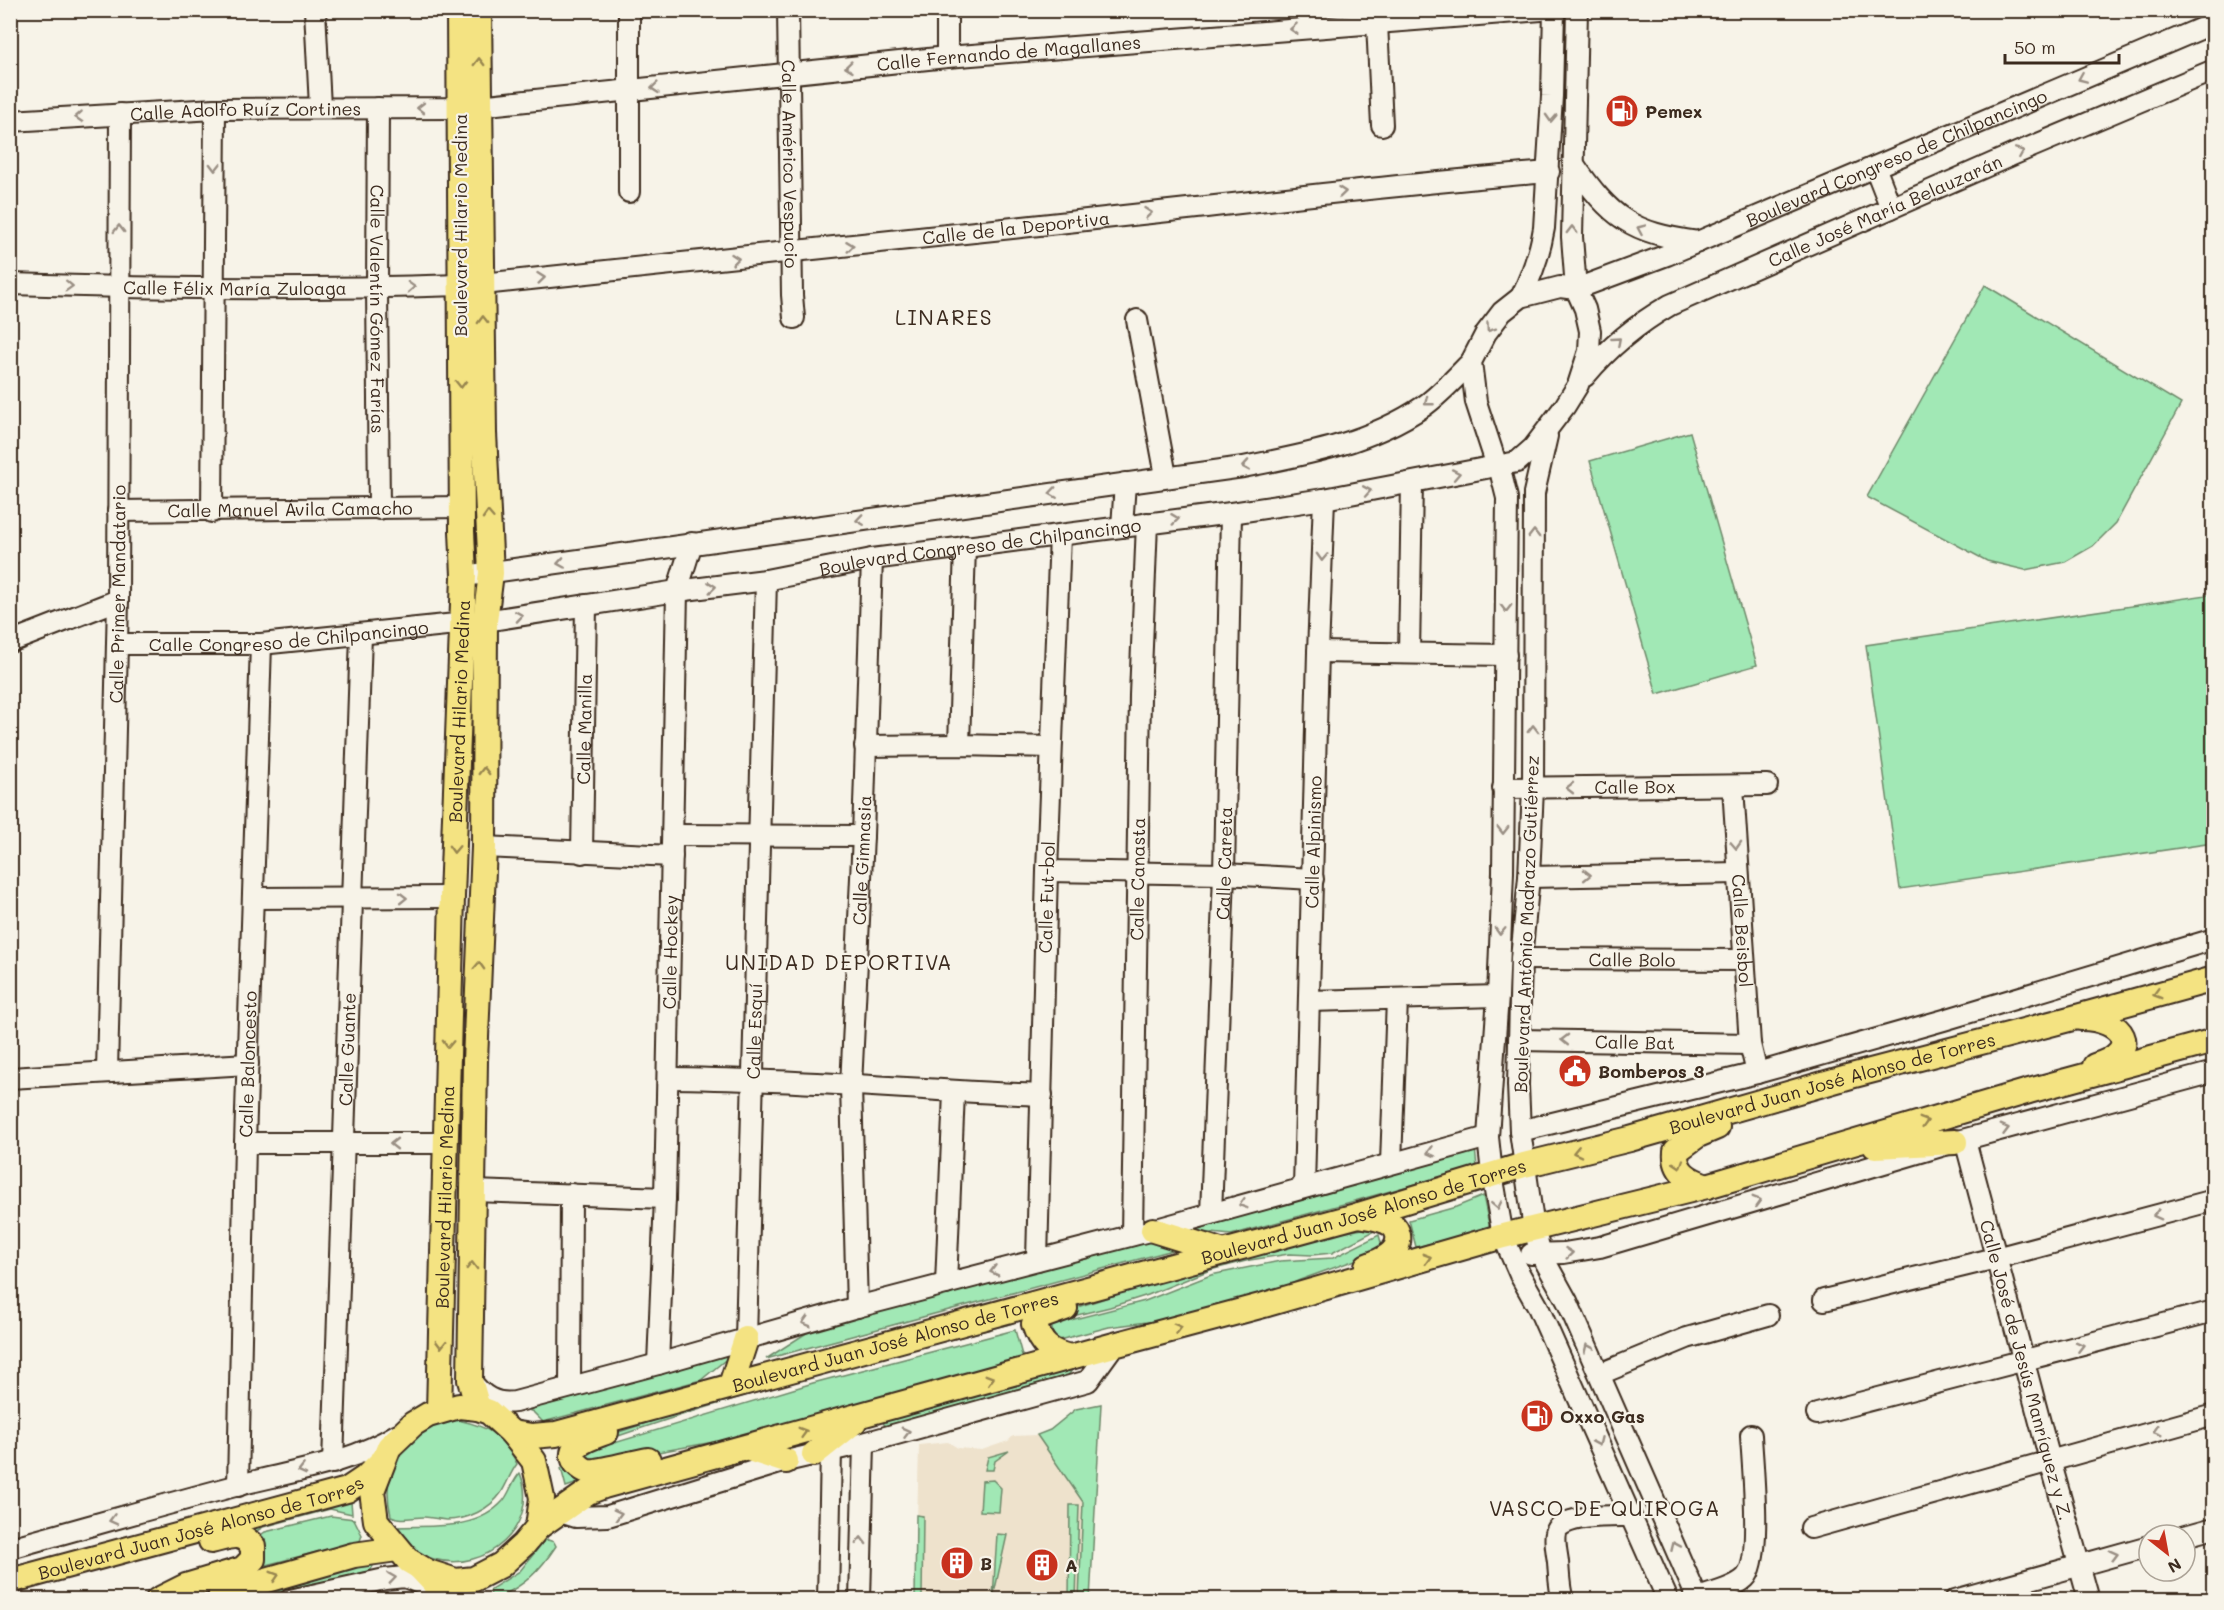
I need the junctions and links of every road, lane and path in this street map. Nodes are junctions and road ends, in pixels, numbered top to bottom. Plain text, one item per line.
1 (315, 10) edge
2 (459, 10) edge
3 (479, 10) edge
4 (629, 10) edge
5 (788, 10) edge
6 (947, 10) edge
7 (1541, 10) edge
8 (1554, 10) edge
9 (1577, 10) edge
10 (2214, 22) edge
11 (1377, 23) junction
12 (947, 57) junction
13 (2214, 70) edge
14 (788, 73) junction
15 (628, 91) junction
16 (320, 107) junction
17 (469, 107) junction
18 (378, 108) junction
19 (215, 109) junction
20 (120, 114) junction
21 (10, 121) edge
22 (1382, 125) dead end
23 (1573, 163) junction
24 (1875, 167) junction
25 (1549, 172) junction
26 (629, 192) dead end
27 (1891, 208) junction
28 (1698, 242) junction
29 (792, 253) junction
30 (10, 284) edge
31 (471, 285) junction
32 (119, 288) junction
33 (213, 288) junction
34 (377, 288) junction
35 (1576, 289) junction
36 (1521, 297) junction
37 (794, 318) dead end
38 (1137, 320) dead end
39 (1471, 362) junction
40 (1578, 385) junction
41 (1548, 430) junction
42 (1499, 466) junction
43 (1166, 476) junction
44 (1125, 483) junction
45 (1412, 483) junction
46 (1324, 499) junction
47 (462, 507) junction
48 (379, 509) junction
49 (118, 511) junction
50 (212, 512) junction
51 (1231, 513) junction
52 (1147, 523) junction
53 (1122, 527) junction
54 (1060, 535) junction
55 (693, 543) junction
56 (965, 546) junction
57 (872, 559) junction
58 (491, 573) junction
59 (464, 576) junction
60 (766, 580) junction
61 (677, 591) junction
62 (118, 600) junction
63 (586, 605) junction
64 (485, 621) junction
65 (461, 622) junction
66 (361, 635) junction
67 (10, 642) edge
68 (117, 644) junction
69 (261, 644) junction
70 (1318, 652) junction
71 (1409, 653) junction
72 (1506, 655) junction
73 (959, 745) junction
74 (865, 746) junction
75 (1051, 747) junction
76 (1767, 785) dead end
77 (1733, 786) junction
78 (1503, 788) junction
79 (1533, 788) junction
80 (673, 835) junction
81 (759, 836) junction
82 (863, 836) junction
83 (484, 847) junction
84 (582, 853) junction
85 (672, 856) junction
86 (1047, 871) junction
87 (1138, 872) junction
88 (1738, 873) junction
89 (1224, 874) junction
90 (1529, 877) junction
91 (1313, 879) junction
92 (452, 897) junction
93 (254, 898) junction
94 (353, 898) junction
95 (2214, 939) edge
96 (1521, 959) junction
97 (1744, 960) junction
98 (2214, 979) edge
99 (1498, 996) junction
100 (1397, 999) junction
101 (1309, 1001) junction
102 (2073, 1018) junction
103 (1519, 1040) junction
104 (2214, 1041) edge
105 (1750, 1044) junction
106 (1843, 1049) junction
107 (248, 1064) junction
108 (107, 1072) junction
109 (2214, 1072) edge
110 (1757, 1074) junction
111 (1851, 1076) junction
112 (10, 1078) edge
113 (668, 1078) junction
114 (754, 1078) junction
115 (851, 1086) junction
116 (2029, 1091) junction
117 (954, 1092) junction
118 (1042, 1095) junction
119 (1520, 1131) junction
120 (1488, 1137) junction
121 (1960, 1141) junction
122 (245, 1143) junction
123 (445, 1143) junction
124 (343, 1144) junction
125 (1834, 1148) junction
126 (1391, 1163) junction
127 (1524, 1165) junction
128 (1492, 1174) junction
129 (1707, 1186) junction
130 (1304, 1187) junction
131 (473, 1191) junction
132 (571, 1194) junction
133 (665, 1198) junction
134 (2214, 1200) edge
135 (1211, 1214) junction
136 (1359, 1215) junction
137 (1534, 1229) junction
138 (1142, 1233) junction
139 (1507, 1245) junction
140 (1224, 1252) junction
141 (1541, 1254) junction
142 (1996, 1258) junction
143 (1037, 1260) junction
144 (1191, 1261) junction
145 (946, 1284) junction
146 (1824, 1300) dead end
147 (1264, 1305) junction
148 (857, 1307) junction
149 (2214, 1311) edge
150 (1768, 1315) dead end
151 (746, 1340) junction
152 (1114, 1345) junction
153 (1070, 1357) junction
154 (2023, 1360) junction
155 (658, 1364) junction
156 (1600, 1374) junction
157 (470, 1380) junction
158 (570, 1387) junction
159 (724, 1387) junction
160 (478, 1408) junction
161 (439, 1411) junction
162 (1817, 1414) dead end
163 (2214, 1415) edge
164 (861, 1416) junction
165 (413, 1425) junction
166 (512, 1433) junction
167 (1751, 1435) dead end
168 (864, 1443) junction
169 (751, 1447) junction
170 (823, 1452) junction
171 (382, 1460) junction
172 (2049, 1460) junction
173 (786, 1461) junction
174 (333, 1463) junction
175 (238, 1486) junction
176 (560, 1512) junction
177 (1630, 1516) junction
178 (538, 1527) junction
179 (1811, 1528) dead end
180 (2214, 1528) edge
181 (2197, 1533) edge
182 (10, 1548) edge
183 (398, 1549) junction
184 (2137, 1549) edge
185 (91, 1559) junction
186 (501, 1565) junction
187 (2080, 1565) junction
188 (419, 1567) junction
189 (10, 1581) edge
190 (439, 1598) edge
191 (158, 1599) edge
192 (199, 1599) edge
193 (290, 1599) edge
194 (470, 1599) edge
195 (828, 1599) edge
196 (860, 1599) edge
197 (1563, 1599) edge
198 (1668, 1599) edge
199 (1698, 1599) edge
200 (1955, 1599) edge
201 (2090, 1599) edge

1 - 16 street
2 - 17 main road, Boulevard Hilario Medina
17 -> 3 main road, Boulevard Hilario Medina
4 - 15 street
5 - 14 street, Calle Américo Vespucio
6 - 12 street
7 - 11 street, Calle Fernando de Magallanes
8 -> 25 street
9 - 23 street
10 -> 24 street, Boulevard Congreso de Chilpancingo
11 -> 12 street, Calle Fernando de Magallanes
11 - 22 street
12 -> 14 street, Calle Fernando de Magallanes
27 -> 13 street, Calle José María Belauzarán
14 -> 15 street, Calle Fernando de Magallanes
14 - 29 street, Calle Américo Vespucio
15 - 17 street, Calle Fernando de Magallanes
15 - 26 street
16 - 18 street, Calle Adolfo Ruíz Cortines
16 - 19 street, Calle Adolfo Ruíz Cortines
17 -> 18 street, Calle Adolfo Ruíz Cortines
17 - 31 main road, Boulevard Hilario Medina
18 - 34 street, Calle Valentín Gómez Farías
19 - 20 street, Calle Adolfo Ruíz Cortines
19 -> 33 street
20 -> 21 street, Calle Adolfo Ruíz Cortines
32 -> 20 street, Calle Primer Mandatario
28 -> 23 street
35 -> 23 street
24 - 27 street
24 - 28 street, Boulevard Congreso de Chilpancingo
29 -> 25 street, Calle de la Deportiva
25 - 36 street
40 -> 27 street, Calle José María Belauzarán
28 - 35 street, Boulevard Congreso de Chilpancingo
31 -> 29 street, Calle de la Deportiva
29 - 37 street, Calle Américo Vespucio
30 -> 32 street, Calle Félix María Zuloaga
34 -> 31 street, Calle Félix María Zuloaga
31 -> 47 main road, Boulevard Hilario Medina
58 -> 31 main road, Boulevard Hilario Medina
32 - 33 street, Calle Félix María Zuloaga
32 - 49 street, Calle Primer Mandatario
33 - 34 street, Calle Félix María Zuloaga
33 - 50 street
34 - 48 street, Calle Valentín Gómez Farías
35 - 36 street, Boulevard Congreso de Chilpancingo
35 - 40 street
36 -> 39 street
38 - 43 street
39 - 42 street, Boulevard Antônio Madrazo Gutiérrez
39 -> 43 street
40 - 41 street
41 - 42 street, Boulevard Congreso de Chilpancingo
79 -> 41 street, Boulevard Antônio Madrazo Gutiérrez
45 -> 42 street, Boulevard Congreso de Chilpancingo
42 -> 72 street, Boulevard Antônio Madrazo Gutiérrez
43 - 44 street
44 - 53 street
44 -> 55 street
46 -> 45 street, Boulevard Congreso de Chilpancingo
45 - 71 street
46 - 51 street, Boulevard Congreso de Chilpancingo
46 -> 70 street, Calle Alpinismo
47 - 48 street, Calle Manuel Ávila Camacho
47 - 59 main road, Boulevard Hilario Medina
48 - 50 street, Calle Manuel Ávila Camacho
49 - 50 street, Calle Manuel Ávila Camacho
49 - 62 street, Calle Primer Mandatario
52 -> 51 street, Boulevard Congreso de Chilpancingo
51 - 89 street, Calle Careta
52 - 53 street, Boulevard Congreso de Chilpancingo
52 - 87 street, Calle Canasta
53 - 54 street, Boulevard Congreso de Chilpancingo
54 - 56 street, Boulevard Congreso de Chilpancingo
54 - 75 street, Calle Fut-bol
55 -> 58 street
55 - 61 street, Calle Hockey
56 - 57 street, Boulevard Congreso de Chilpancingo
56 - 73 street
57 - 60 street, Boulevard Congreso de Chilpancingo
57 - 74 street, Calle Gimnasia
58 - 59 street
58 - 64 main road, Boulevard Hilario Medina
59 - 65 main road, Boulevard Hilario Medina
61 -> 60 street, Boulevard Congreso de Chilpancingo
60 - 81 street, Calle Esquí
61 - 63 street, Boulevard Congreso de Chilpancingo
61 - 80 street, Calle Hockey
62 - 67 street
62 - 68 street, Calle Primer Mandatario
64 -> 63 street, Boulevard Congreso de Chilpancingo
63 - 84 street, Calle Manilla
64 - 65 street, Boulevard Congreso de Chilpancingo
83 -> 64 main road, Boulevard Hilario Medina
65 - 66 street, Calle Congreso de Chilpancingo
65 -> 92 main road, Boulevard Hilario Medina
66 - 69 street, Calle Congreso de Chilpancingo
66 - 94 street, Calle Guante
68 - 69 street, Calle Congreso de Chilpancingo
68 - 108 street, Calle Primer Mandatario
69 - 93 street, Calle Baloncesto
70 - 71 street
70 - 91 street, Calle Alpinismo
71 - 72 street
72 - 78 street, Boulevard Antônio Madrazo Gutiérrez
73 - 74 street
73 - 75 street
74 - 82 street, Calle Gimnasia
75 - 86 street, Calle Fut-bol
76 - 77 street, Calle Box
77 -> 79 street, Calle Box
77 -> 88 street, Calle Beisbol
78 - 79 street, Calle Box
78 -> 99 street, Boulevard Antônio Madrazo Gutiérrez
79 - 90 street, Boulevard Antônio Madrazo Gutiérrez
80 - 81 street
80 - 85 street, Calle Hockey
81 - 82 street
81 - 114 street, Calle Esquí
82 - 115 street, Calle Gimnasia
83 - 84 street
131 -> 83 main road, Boulevard Hilario Medina
84 - 85 street
85 - 113 street, Calle Hockey
86 - 87 street
86 - 118 street, Calle Fut-bol
87 - 89 street
87 - 138 street, Calle Canasta
90 -> 88 street
88 - 97 street, Calle Beisbol
89 - 91 street
89 - 135 street, Calle Careta
90 - 96 street, Boulevard Antônio Madrazo Gutiérrez
91 - 101 street, Calle Alpinismo
94 -> 92 street
92 -> 123 main road, Boulevard Hilario Medina
93 - 94 street
93 - 107 street, Calle Baloncesto
94 - 124 street, Calle Guante
95 - 106 street, Boulevard Juan José Alonso de Torres
96 - 97 street, Calle Bolo
96 - 103 street, Boulevard Antônio Madrazo Gutiérrez
97 - 105 street, Calle Beisbol
98 -> 102 main road, Boulevard Juan José Alonso de Torres
99 - 100 street
99 - 120 street, Boulevard Antônio Madrazo Gutiérrez
100 - 101 street
100 - 126 street
101 - 130 street, Calle Alpinismo
102 - 111 main road, Boulevard Juan José Alonso de Torres
102 - 116 main road
105 -> 103 street, Calle Bat
103 - 119 street, Boulevard Antônio Madrazo Gutiérrez
104 - 116 main road
105 - 110 street, Calle Beisbol
106 - 110 street, Boulevard Juan José Alonso de Torres
106 - 111 street
107 - 108 street
107 - 122 street, Calle Baloncesto
108 - 112 street
121 -> 109 street
110 - 119 street, Boulevard Juan José Alonso de Torres
111 -> 127 main road, Boulevard Juan José Alonso de Torres
111 -> 129 main road
113 - 114 street
113 - 133 street, Calle Hockey
114 - 115 street
114 - 151 street, Calle Esquí
115 - 117 street
115 - 148 street, Calle Gimnasia
125 -> 116 main road
117 - 118 street
117 - 145 street
118 - 143 street, Calle Fut-bol
119 - 127 street, Boulevard Antônio Madrazo Gutiérrez
120 -> 126 street, Boulevard Juan José Alonso de Torres
120 - 128 street, Boulevard Antônio Madrazo Gutiérrez
121 - 125 main road
141 -> 121 street
121 - 142 street, Calle José de Jesús Manríquez y Z.
122 - 124 street
122 - 175 street, Calle Baloncesto
123 -> 124 street
123 -> 161 main road, Boulevard Hilario Medina
124 - 174 street, Calle Guante
125 - 129 main road
126 - 130 street, Boulevard Juan José Alonso de Torres
127 - 128 main road, Boulevard Juan José Alonso de Torres
127 - 137 street, Boulevard Antônio Madrazo Gutiérrez
128 - 136 main road, Boulevard Juan José Alonso de Torres
128 -> 139 street, Boulevard Antônio Madrazo Gutiérrez
129 - 137 main road
130 -> 135 street, Boulevard Juan José Alonso de Torres
131 - 132 street
157 -> 131 main road, Boulevard Hilario Medina
132 - 133 street
132 - 158 street
133 - 155 street, Calle Hockey
134 -> 142 street
135 - 138 street, Boulevard Juan José Alonso de Torres
136 - 140 main road, Boulevard Juan José Alonso de Torres
136 - 147 main road
137 - 139 main road
137 - 141 street, Boulevard Antônio Madrazo Gutiérrez
138 - 140 main road
138 - 143 street, Boulevard Juan José Alonso de Torres
139 - 141 street
147 -> 139 main road
139 -> 177 street, Boulevard Antônio Madrazo Gutiérrez
140 - 144 main road, Boulevard Juan José Alonso de Torres
156 -> 141 street, Boulevard Antônio Madrazo Gutiérrez
142 - 146 street
142 - 154 street, Calle José de Jesús Manríquez y Z.
143 -> 145 street, Boulevard Juan José Alonso de Torres
144 - 153 main road
144 - 159 main road, Boulevard Juan José Alonso de Torres
145 - 148 street, Boulevard Juan José Alonso de Torres
152 -> 147 main road
148 -> 151 street, Boulevard Juan José Alonso de Torres
154 -> 149 street
150 - 156 street
151 - 155 street, Boulevard Juan José Alonso de Torres
151 - 159 main road
152 - 153 main road
168 -> 152 street
164 -> 153 main road
154 - 162 street
154 - 172 street, Calle José de Jesús Manríquez y Z.
155 - 158 street, Boulevard Juan José Alonso de Torres
199 -> 156 street, Boulevard Antônio Madrazo Gutiérrez
157 - 158 street, Boulevard Juan José Alonso de Torres
157 - 160 main road, Boulevard Hilario Medina
159 - 166 main road, Boulevard Juan José Alonso de Torres
159 - 169 main road
160 - 161 main road
160 - 166 main road
161 - 165 main road
163 -> 172 street
169 -> 164 main road
164 - 170 main road
165 - 171 main road
165 - 174 street
166 - 178 main road
167 - 199 street
168 - 170 street
196 -> 168 street
169 - 173 main road
169 - 176 main road
170 - 173 street
170 - 195 street
171 - 183 main road
171 - 185 main road, Boulevard Juan José Alonso de Torres
172 - 179 street
172 - 187 street, Calle José de Jesús Manríquez y Z.
176 -> 173 street
174 -> 175 street
175 -> 182 street
176 - 178 main road
177 - 197 street
177 - 198 street, Boulevard Antônio Madrazo Gutiérrez
178 - 186 main road
180 - 181 street
183 - 188 main road
192 -> 183 main road
187 -> 184 street
185 - 189 main road, Boulevard Juan José Alonso de Torres
185 - 191 main road
186 - 188 main road
186 - 194 main road
187 - 200 street
187 - 201 street, Calle José de Jesús Manríquez y Z.
188 - 190 main road
193 -> 190 street

